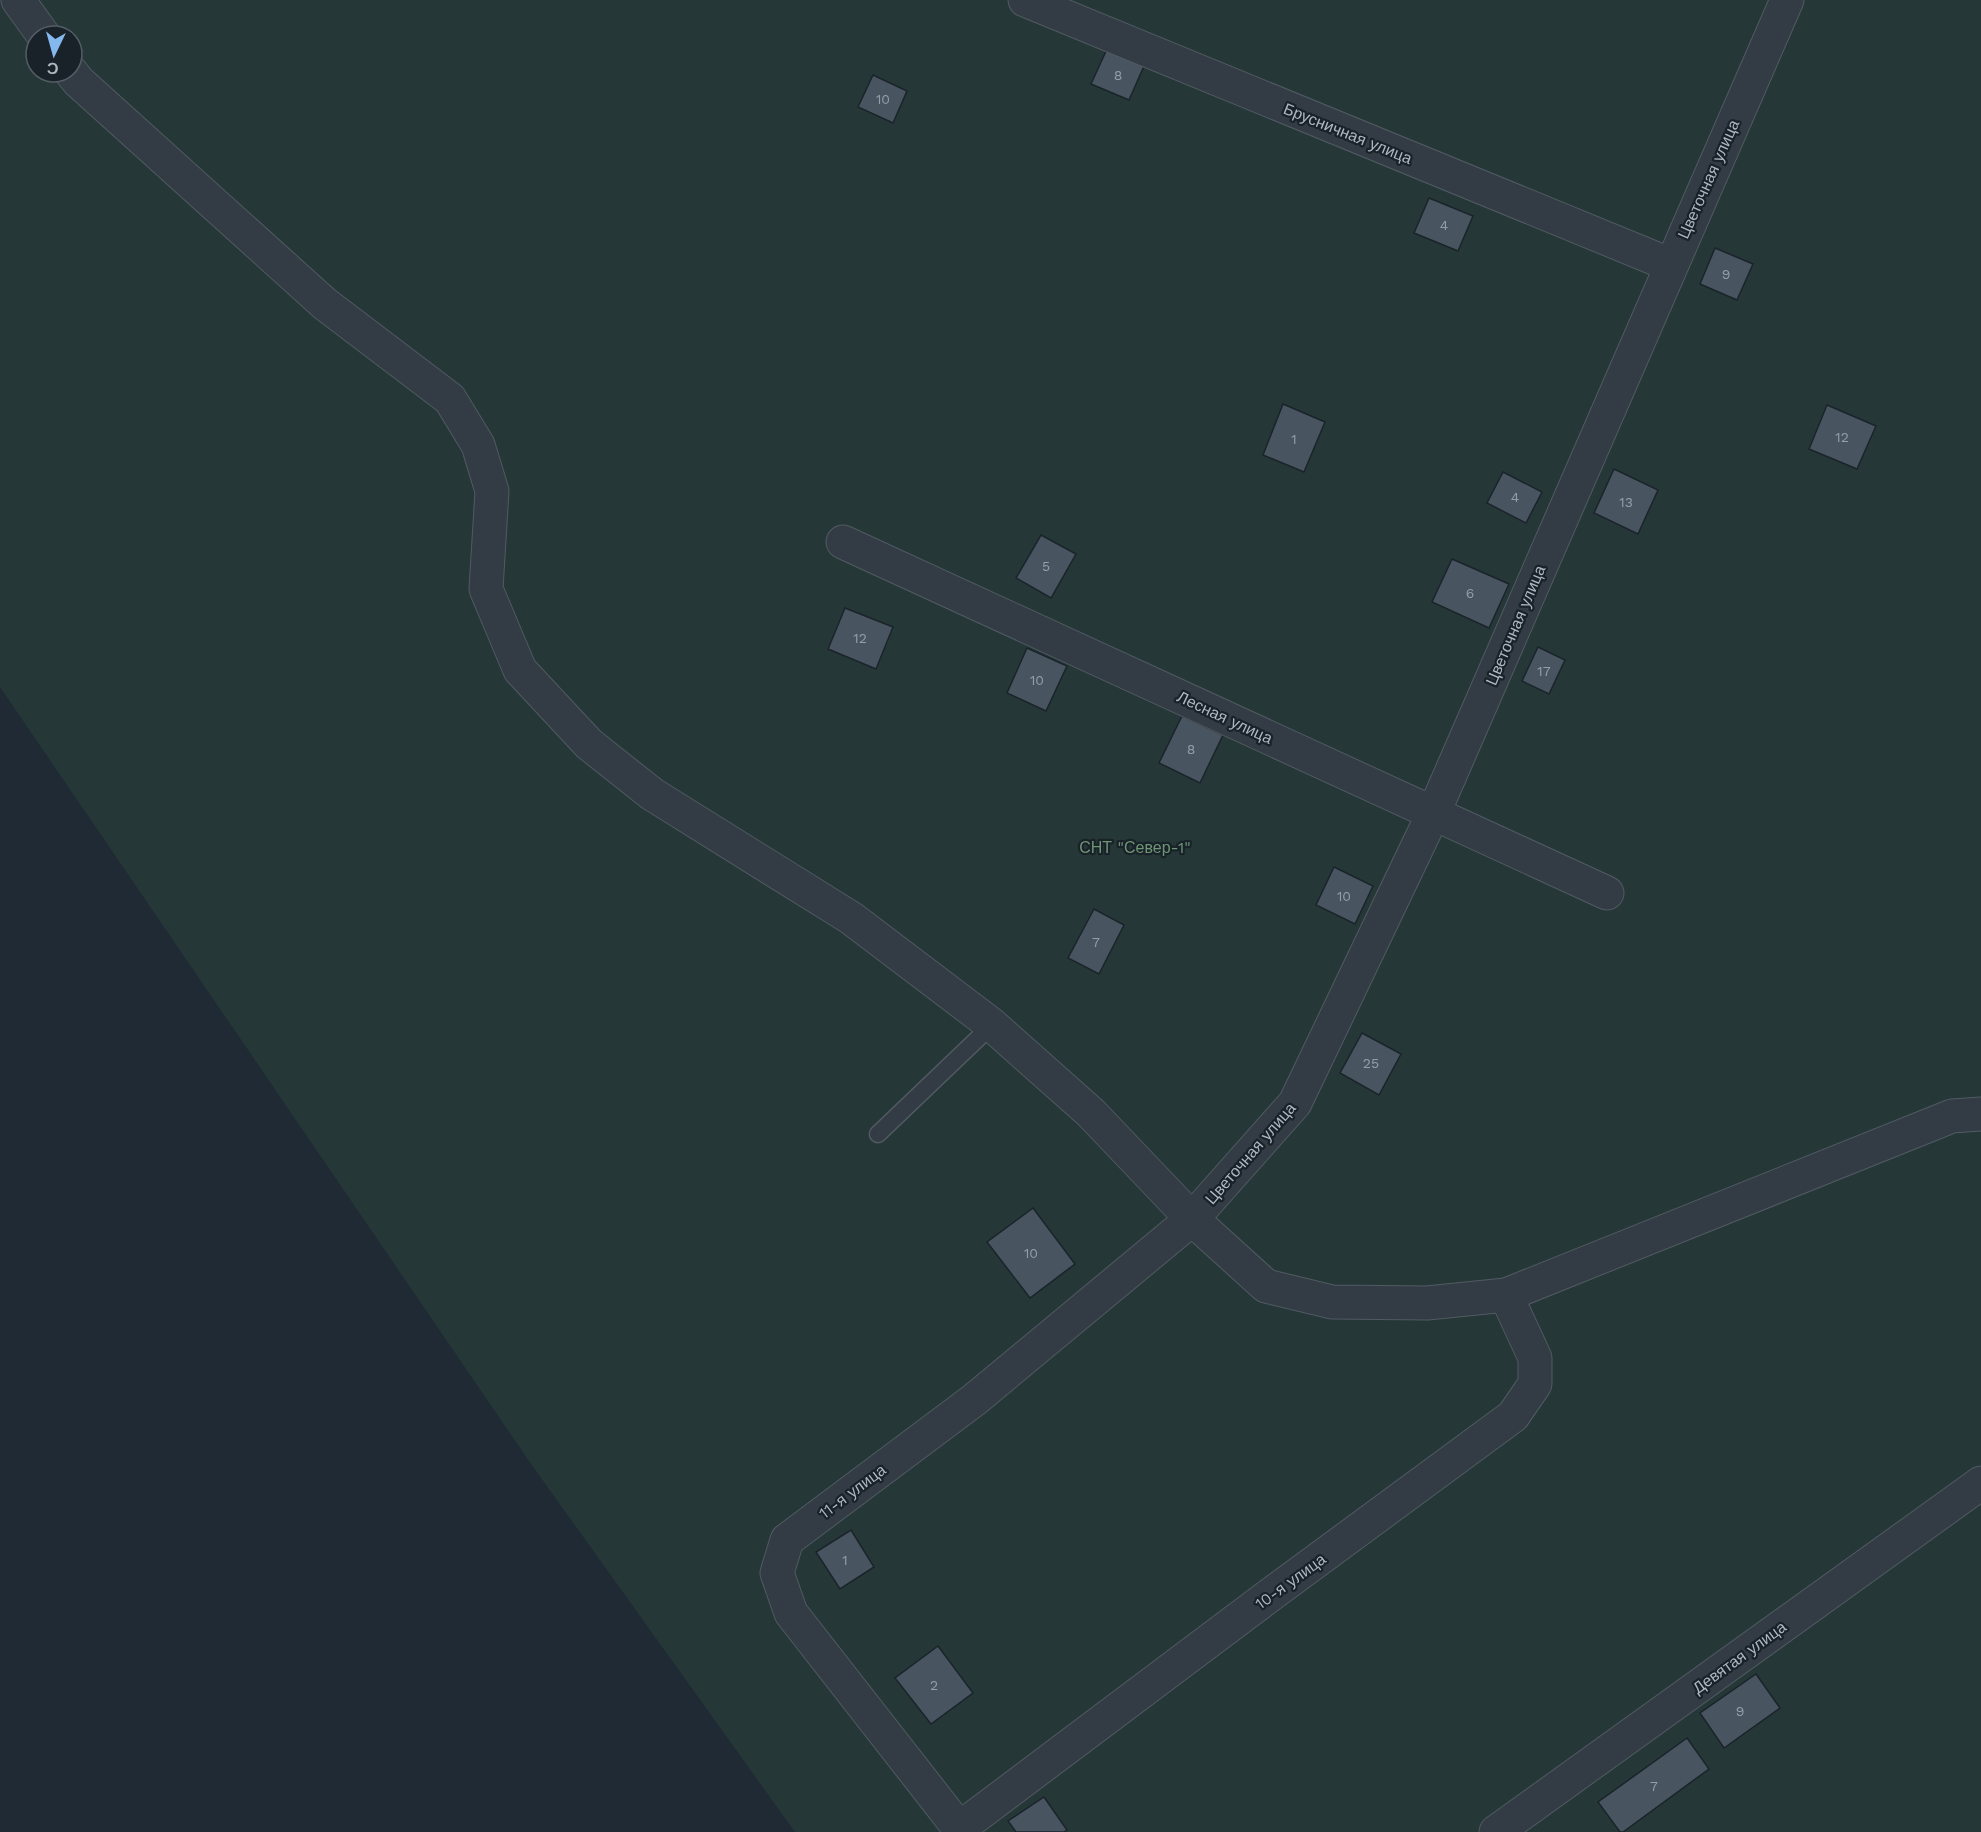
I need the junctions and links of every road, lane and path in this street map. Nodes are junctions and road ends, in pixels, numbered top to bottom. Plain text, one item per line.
1 (18, 0) edge
2 (1024, 0) edge
3 (1787, 0) edge
4 (35, 24) edge
5 (81, 84) edge
6 (1671, 265) junction
7 (843, 542) dead end
8 (1434, 812) junction
9 (1608, 893) dead end
10 (992, 1025) junction
11 (1981, 1114) edge
12 (878, 1134) dead end
13 (1192, 1219) junction
14 (1506, 1295) junction
15 (1981, 1483) edge
16 (961, 1830) edge
17 (1496, 1832) edge

1 - 4 street
2 - 6 street, Брусничная улица
3 - 6 street, Цветочная улица
5 - 10 street
6 - 8 street, Цветочная улица
7 - 8 street, Лесная улица
8 - 9 street, Лесная улица
8 - 13 street, Цветочная улица
10 - 12 lane
10 - 13 street
11 - 14 street
13 - 14 street
13 - 16 street, 11-я улица
14 - 16 street, 10-я улица
15 - 17 street, Девятая улица

